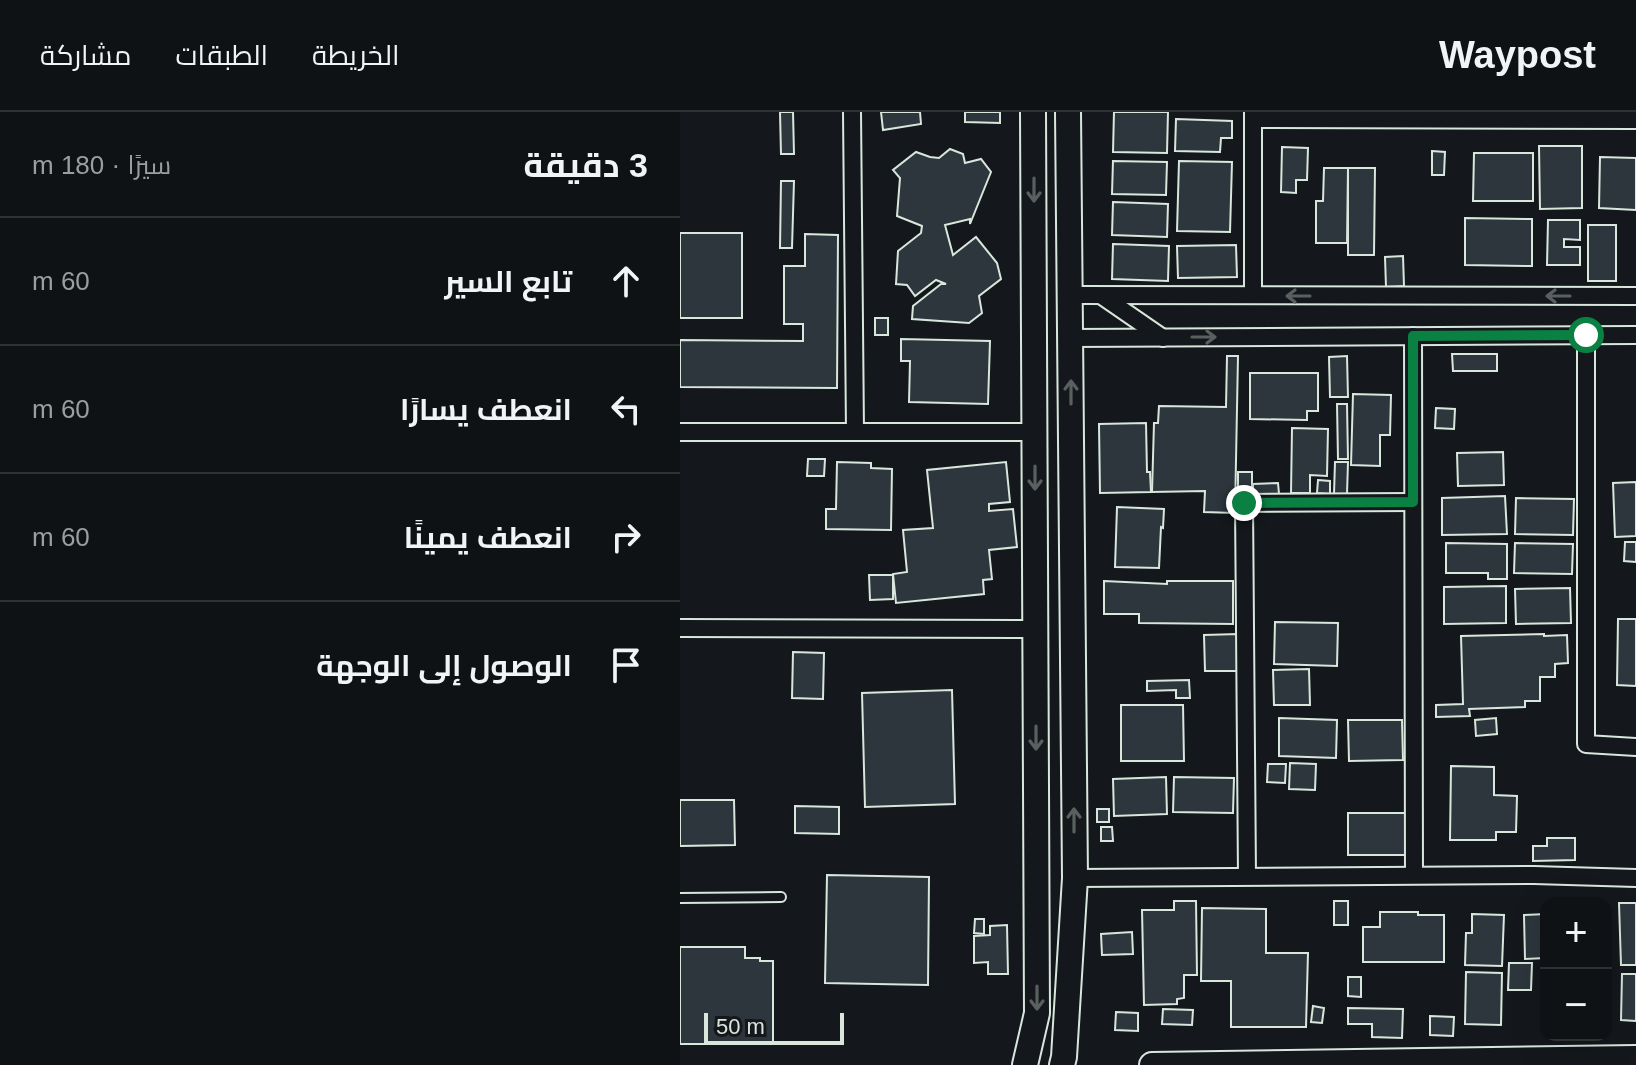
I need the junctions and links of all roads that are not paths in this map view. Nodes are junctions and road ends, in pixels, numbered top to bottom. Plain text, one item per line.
1 (852, 112) edge
2 (1033, 112) edge
3 (1068, 112) edge
4 (1253, 116) edge
5 (1636, 120) edge
6 (1070, 295) junction
7 (1102, 295) junction
8 (1253, 295) junction
9 (1636, 296) edge
10 (1586, 335) junction
11 (1636, 335) edge
12 (1413, 336) junction
13 (1070, 338) junction
14 (1163, 338) junction
15 (855, 431) junction
16 (680, 432) edge
17 (1034, 432) junction
18 (1413, 502) junction
19 (680, 628) edge
20 (1035, 629) junction
21 (1636, 747) edge
22 (1414, 875) junction
23 (1247, 876) junction
24 (1075, 878) junction
25 (1636, 878) edge
26 (781, 897) dead end
27 (680, 898) edge
28 (1636, 1058) edge
29 (1070, 1062) edge
30 (1025, 1065) edge
31 (1152, 1065) edge

1 - 15 street
2 -> 17 street
3 - 6 street
4 - 5 street
4 - 8 street
6 - 7 street
6 - 13 street
7 - 8 street
7 - 14 street
9 -> 8 street
10 - 11 street
10 - 12 street
10 - 21 street
14 -> 12 street
12 - 18 street
13 - 14 street
24 -> 13 street
15 - 16 street
15 - 17 street
17 -> 20 street
18 - 22 street
18 - 23 street
19 - 20 street
20 -> 30 street
22 - 23 street
22 - 25 street
23 - 24 street
24 - 29 street
26 - 27 lane
28 - 31 street

